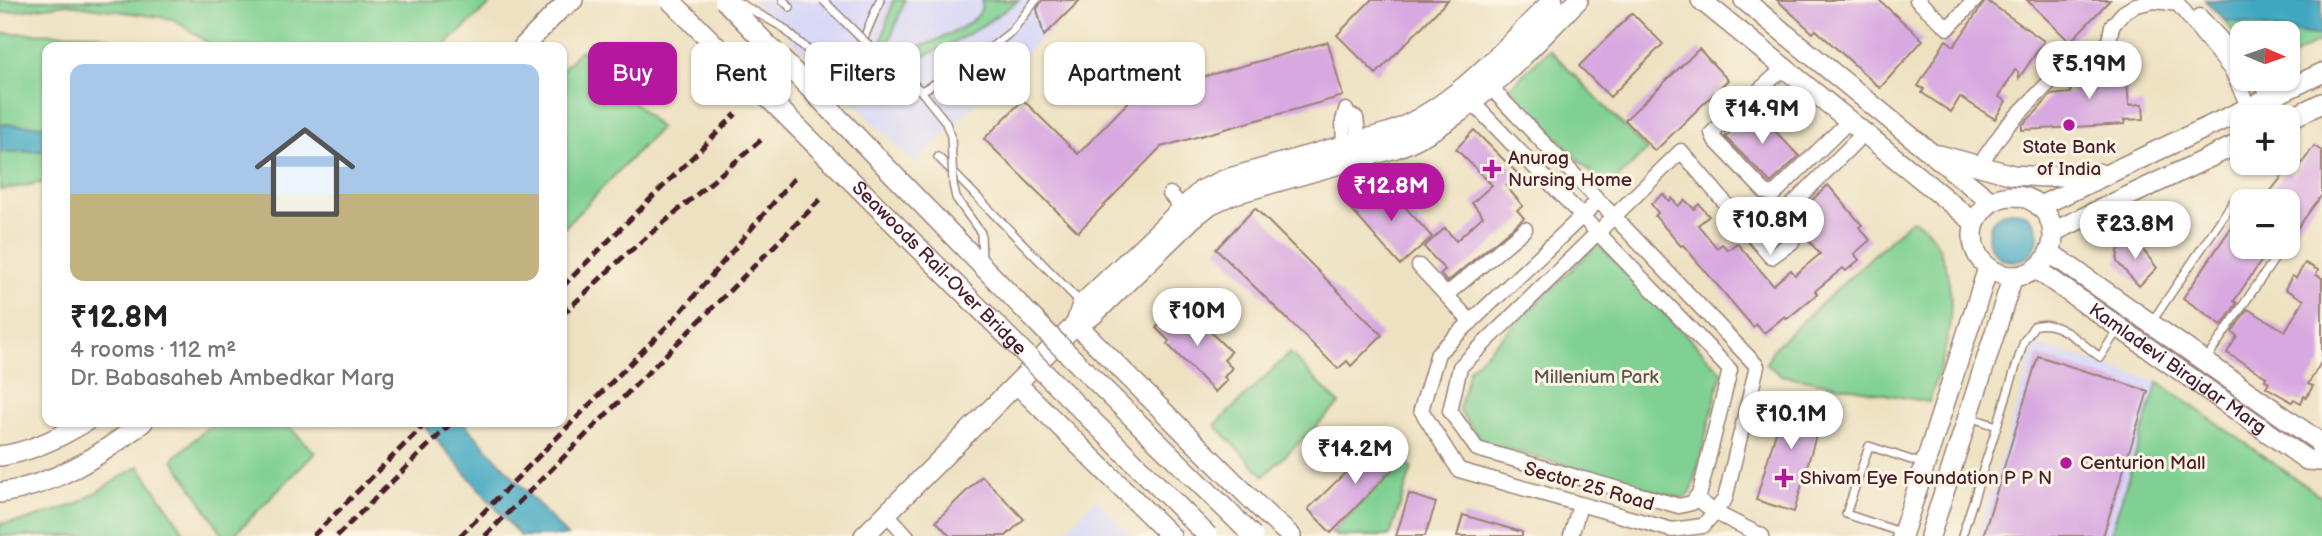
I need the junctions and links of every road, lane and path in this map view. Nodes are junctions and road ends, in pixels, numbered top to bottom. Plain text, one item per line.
1 (670, 0) edge
2 (724, 0) edge
3 (734, 0) edge
4 (783, 0) edge
5 (822, 0) edge
6 (880, 0) edge
7 (1036, 0) edge
8 (1553, 0) edge
9 (1578, 0) edge
10 (1701, 0) edge
11 (1744, 0) edge
12 (1917, 0) edge
13 (1975, 0) edge
14 (2186, 0) edge
15 (565, 4) edge
16 (790, 7) dead end
17 (863, 40) joint
18 (528, 42) edge
19 (805, 48) edge
20 (2230, 49) edge
21 (1784, 68) junction
22 (2322, 73) edge
23 (1490, 87) junction
24 (921, 91) joint
25 (2268, 91) edge
26 (1471, 93) junction
27 (2272, 96) junction
28 (2322, 103) edge
29 (2248, 105) edge
30 (2255, 105) edge
31 (1346, 112) dead end
32 (2300, 114) edge
33 (2230, 117) edge
34 (1856, 127) junction
35 (1351, 143) junction
36 (2230, 148) edge
37 (1931, 153) junction
38 (938, 157) dead end
39 (1978, 167) junction
40 (2113, 172) junction
41 (1598, 201) junction
42 (1991, 202) junction
43 (2040, 206) junction
44 (2230, 206) edge
45 (1582, 216) junction
46 (1614, 216) junction
47 (1975, 223) junction
48 (1525, 229) dead end
49 (2053, 232) junction
50 (1598, 233) junction
51 (2049, 252) junction
52 (2274, 259) edge
53 (982, 265) junction
54 (1419, 267) dead end
55 (1988, 268) junction
56 (2036, 269) junction
57 (2013, 276) junction
58 (1446, 295) junction
59 (1082, 304) junction
60 (1471, 322) junction
61 (1076, 324) junction
62 (2151, 324) junction
63 (2119, 327) junction
64 (2204, 361) junction
65 (1757, 366) junction
66 (1730, 370) junction
67 (1017, 384) junction
68 (1968, 417) junction
69 (1997, 426) junction
70 (76, 427) edge
71 (137, 427) edge
72 (1465, 432) junction
73 (1444, 447) junction
74 (2318, 449) edge
75 (0, 456) edge
76 (1925, 464) junction
77 (0, 493) edge
78 (1696, 498) junction
79 (1580, 505) junction
80 (886, 513) junction
81 (1716, 513) junction
82 (1740, 531) edge
83 (1903, 534) edge
84 (864, 536) edge
85 (906, 536) edge
86 (1171, 536) edge
87 (1208, 536) edge
88 (1253, 536) edge
89 (1291, 536) edge
90 (1572, 536) edge
91 (1762, 536) edge
92 (1930, 536) edge
93 (1962, 536) edge

1 - 87 main road, Seawoods Rail-Over Bridge, bridge
2 - 53 main road, Seawoods Rail-Over Bridge, bridge
3 - 19 lane, bridge
4 - 16 lane
5 - 17 lane, bridge
6 - 17 lane
7 - 24 lane, bridge
8 - 26 main road
9 - 23 main road
10 - 21 main road
11 - 37 main road
12 - 13 street
14 - 20 street
15 - 18 main road
21 - 34 main road
21 - 34 street
22 - 27 main road
23 - 26 main road
23 - 41 street
24 - 53 lane, bridge
25 - 27 street
26 - 35 main road
26 - 45 street
26 - 61 main road
27 - 30 main road
28 - 32 main road
29 - 39 street
31 - 35 street
33 - 40 main road
34 - 46 street, Sector 25 Road
34 - 47 main road
35 - 59 main road
36 - 49 main road
37 - 39 main road
37 - 42 main road
38 - 59 lane
39 - 40 main road
40 - 43 main road
41 - 45 street, Sector 25 Road
41 - 46 street
42 - 43 main road
42 - 47 main road
43 - 49 main road
44 - 62 lane
45 - 50 street
45 - 60 street, Sector 25 Road
46 - 50 street, Sector 25 Road
46 - 65 street
47 - 55 main road
48 - 58 street
49 - 51 main road
50 - 66 street
50 - 72 street, Sector 25 Road
51 - 56 main road
51 - 62 main road, Kamladevi Birajdar Marg
52 - 64 lane
53 - 88 main road, Seawoods Rail-Over Bridge, bridge
54 - 58 street
55 - 57 main road
55 - 76 main road
56 - 57 main road
56 - 63 main road, Kamladevi Birajdar Marg
57 - 68 main road
58 - 60 street
59 - 61 main road
60 - 73 street, Sector 25 Road
61 - 67 main road
61 - 89 main road
62 - 64 main road, Kamladevi Birajdar Marg
63 - 69 lane
63 - 74 main road, Kamladevi Birajdar Marg
64 - 74 main road, Kamladevi Birajdar Marg
65 - 66 street
65 - 81 street
66 - 78 street
67 - 80 main road
67 - 86 main road
68 - 69 lane
68 - 92 main road
69 - 93 lane
70 - 75 main road
71 - 77 main road
72 - 73 street
72 - 78 street, Sector 25 Road
73 - 79 street, Sector 25 Road
76 - 83 main road
76 - 83 lane
78 - 81 street
79 - 81 street, Sector 25 Road
79 - 90 street
80 - 84 main road
80 - 85 street
81 - 82 street
82 - 91 street

